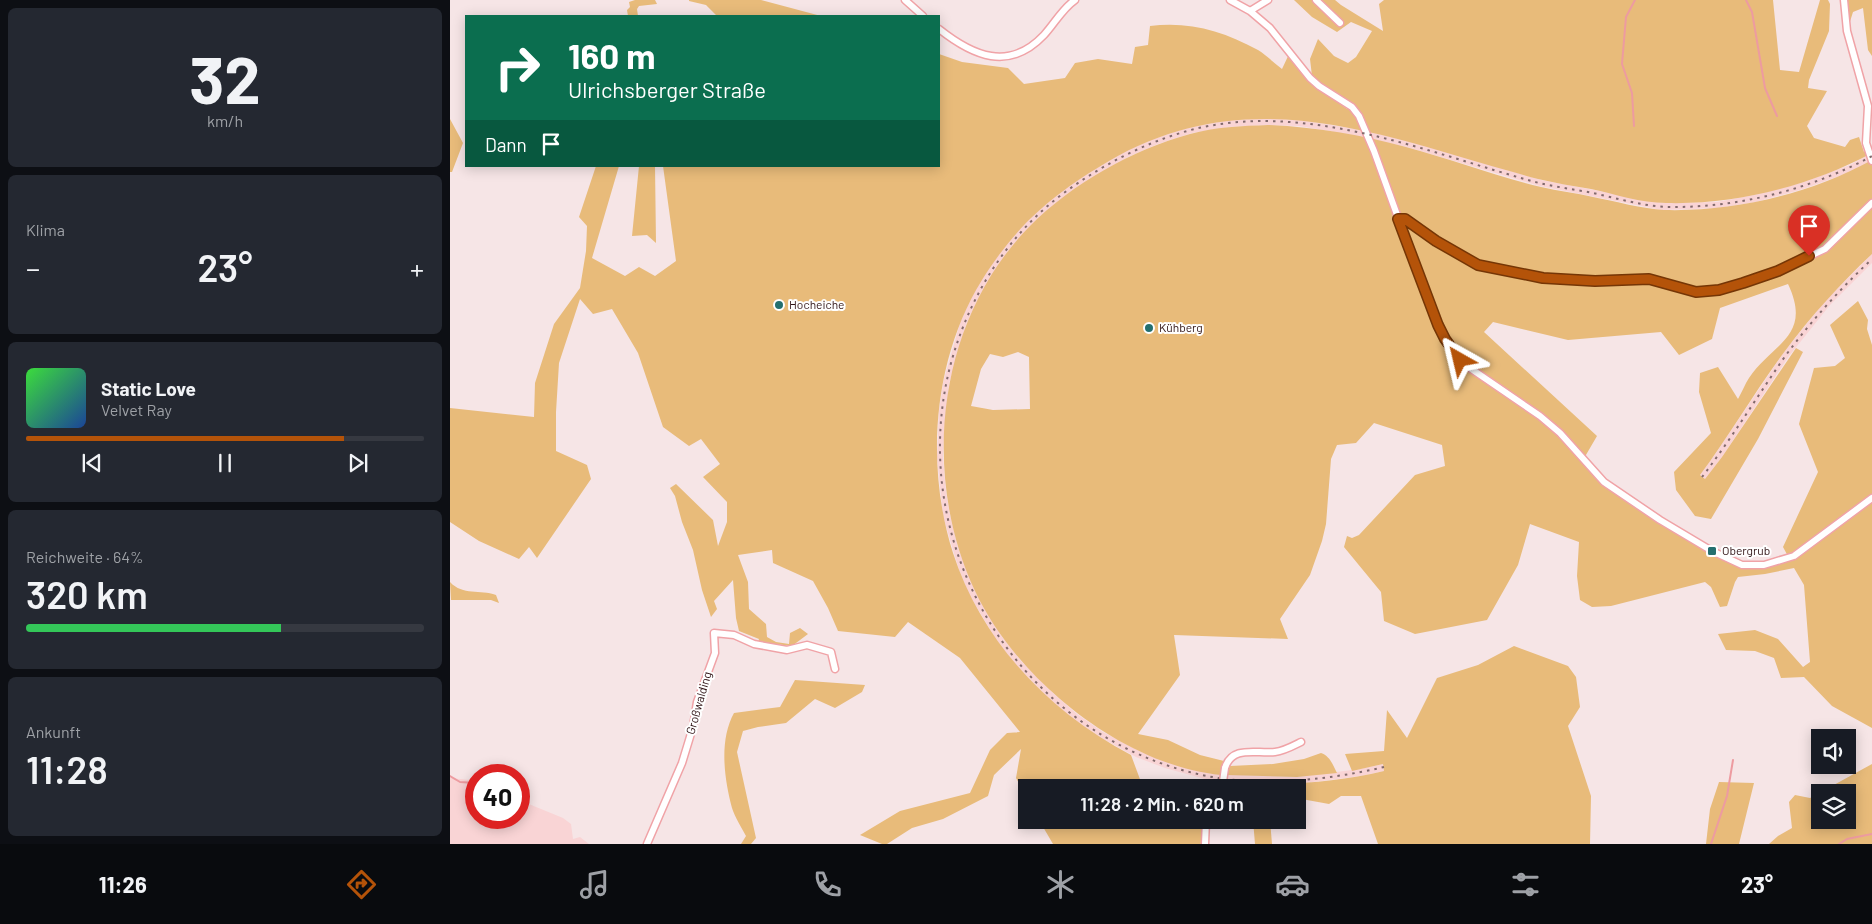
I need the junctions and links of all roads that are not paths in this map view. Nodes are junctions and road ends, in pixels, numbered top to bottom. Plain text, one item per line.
1 (905, 0) edge
2 (1075, 0) edge
3 (1230, 0) edge
4 (1268, 0) edge
5 (1316, 0) edge
6 (1844, 0) edge
7 (1250, 11) junction
8 (922, 15) edge
9 (1340, 23) dead end
10 (940, 30) edge
11 (1872, 161) edge
12 (1872, 202) edge
13 (1398, 219) junction
14 (1872, 498) edge
15 (835, 669) dead end
16 (1301, 742) dead end
17 (1223, 779) edge
18 (1206, 829) edge
19 (647, 844) edge
20 (1206, 844) edge

1 - 8 street
2 - 10 street
3 - 7 street
4 - 7 street
5 - 9 street
6 - 11 street
7 - 13 street
12 - 13 street
13 - 14 street
15 - 19 street, Großwalding
16 - 17 street, bridge
18 - 20 street

